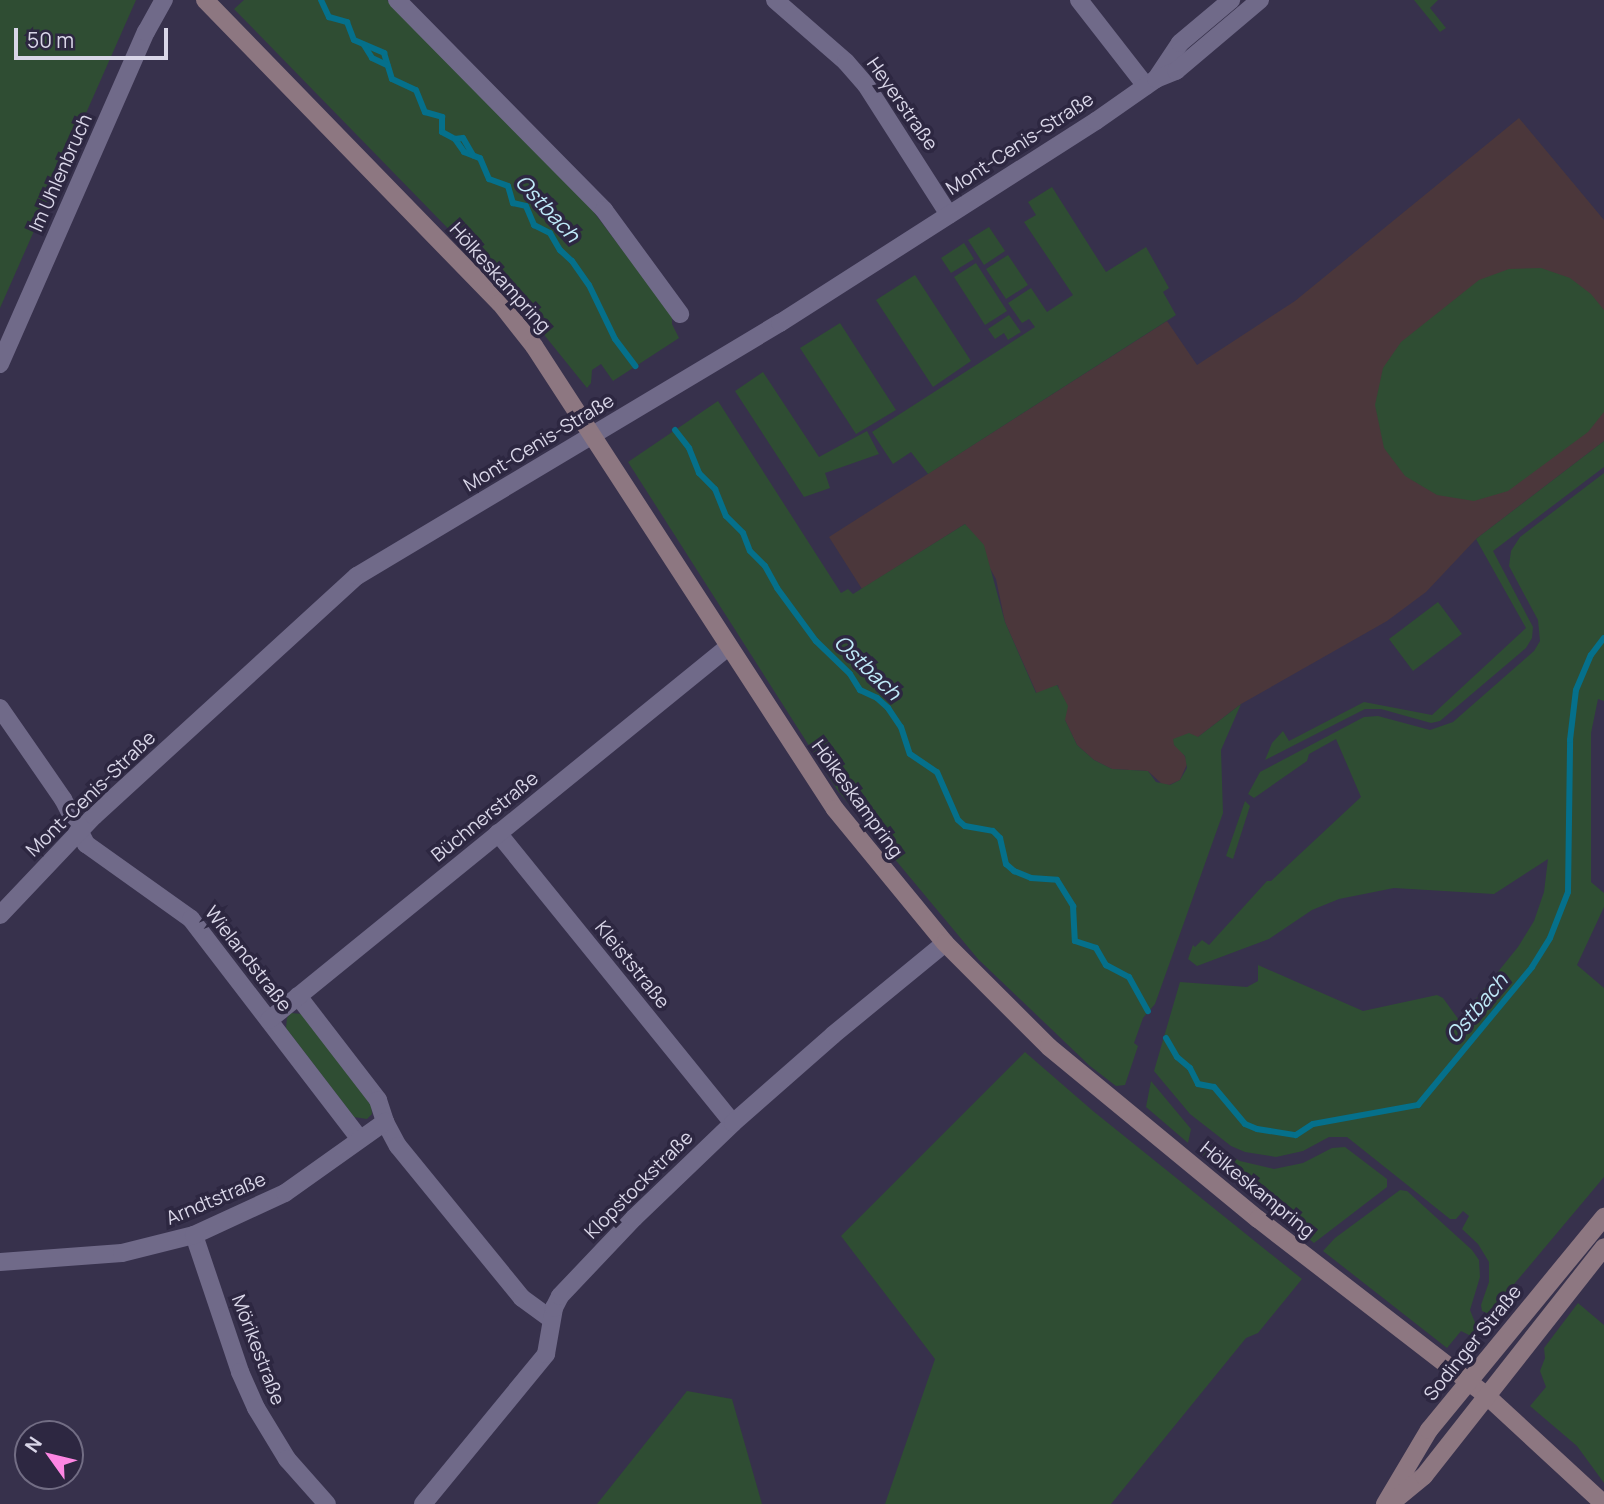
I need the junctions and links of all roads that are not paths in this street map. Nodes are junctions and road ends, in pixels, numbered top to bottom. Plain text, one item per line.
1 (164, 0) edge
2 (205, 0) edge
3 (397, 0) edge
4 (775, 0) edge
5 (1079, 0) edge
6 (1231, 0) edge
7 (1260, 0) edge
8 (1151, 83) junction
9 (949, 215) junction
10 (680, 314) dead end
11 (0, 363) edge
12 (593, 434) junction
13 (728, 647) junction
14 (0, 709) edge
15 (78, 832) junction
16 (498, 833) junction
17 (0, 915) edge
18 (945, 943) junction
19 (298, 996) junction
20 (269, 1020) junction
21 (384, 1122) junction
22 (733, 1123) junction
23 (360, 1139) junction
24 (1604, 1217) edge
25 (194, 1235) junction
26 (1604, 1247) edge
27 (0, 1262) edge
28 (551, 1319) junction
29 (1468, 1381) junction
30 (1488, 1397) junction
31 (327, 1504) edge
32 (423, 1504) edge
33 (1388, 1504) edge
34 (1604, 1504) edge

1 - 11 street, Im Uhlenbruch
2 - 12 main road, Hölkeskampring
3 - 10 street
4 - 9 street, Heyerstraße
5 - 8 street
6 - 8 street, Mont-Cenis-Straße
7 - 8 street, Mont-Cenis-Straße
8 - 9 street, Mont-Cenis-Straße
9 - 12 street, Mont-Cenis-Straße
12 - 13 main road, Hölkeskampring
12 - 15 street, Mont-Cenis-Straße
13 - 16 street, Büchnerstraße
13 - 18 main road, Hölkeskampring
14 - 15 street, Wielandstraße
15 - 17 street, Mont-Cenis-Straße
15 - 20 street, Wielandstraße
16 - 19 street, Büchnerstraße
16 - 22 street, Kleiststraße
18 - 22 street, Klopstockstraße
18 - 29 main road, Hölkeskampring
19 - 20 street, Büchnerstraße
19 - 21 street, Wielandstraße
20 - 23 street, Wielandstraße
21 - 23 street, Arndtstraße
21 - 28 street, Wielandstraße
22 - 28 street, Klopstockstraße
23 - 25 street, Arndtstraße
24 - 29 main road, Sodinger Straße
25 - 27 street, Arndtstraße
25 - 31 street, Mörikestraße
26 - 30 main road, Sodinger Straße
28 - 32 street, Klopstockstraße
29 - 30 main road, Hölkeskampring
29 - 33 main road, Sodinger Straße
30 - 33 main road, Sodinger Straße
30 - 34 main road, Hölkeskampring

